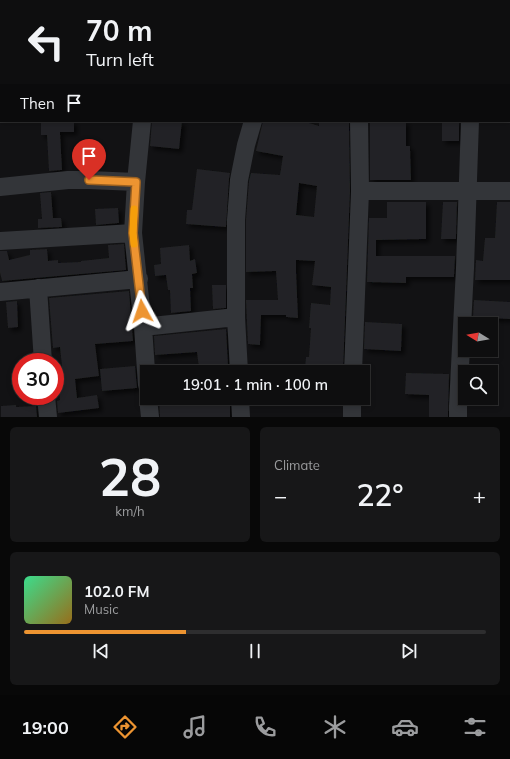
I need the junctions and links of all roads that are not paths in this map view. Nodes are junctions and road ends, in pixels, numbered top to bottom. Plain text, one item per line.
1 (142, 122) edge
2 (253, 122) edge
3 (359, 122) edge
4 (470, 122) edge
5 (136, 182) junction
6 (0, 187) edge
7 (360, 191) junction
8 (510, 191) edge
9 (468, 192) junction
10 (133, 233) junction
11 (0, 241) edge
12 (139, 279) junction
13 (38, 288) junction
14 (0, 292) edge
15 (236, 317) junction
16 (143, 327) junction
17 (42, 353) edge
18 (146, 365) edge
19 (239, 365) edge
20 (353, 365) edge
21 (47, 405) edge
22 (149, 405) edge
23 (241, 405) edge
24 (352, 405) edge
25 (48, 417) edge
26 (150, 417) edge
27 (242, 417) edge
28 (352, 417) edge
29 (458, 417) edge

1 - 5 street
2 - 15 street
3 - 7 street
4 - 9 street
5 - 6 street
5 - 10 street
7 - 9 street
7 - 20 street
8 - 9 street
9 - 29 street
10 - 11 street
10 - 12 street
12 - 13 street
12 - 16 street
13 - 14 street
13 - 17 street
15 - 16 street
15 - 19 street
16 - 18 street
21 - 25 street
22 - 26 street
23 - 27 street
24 - 28 street

